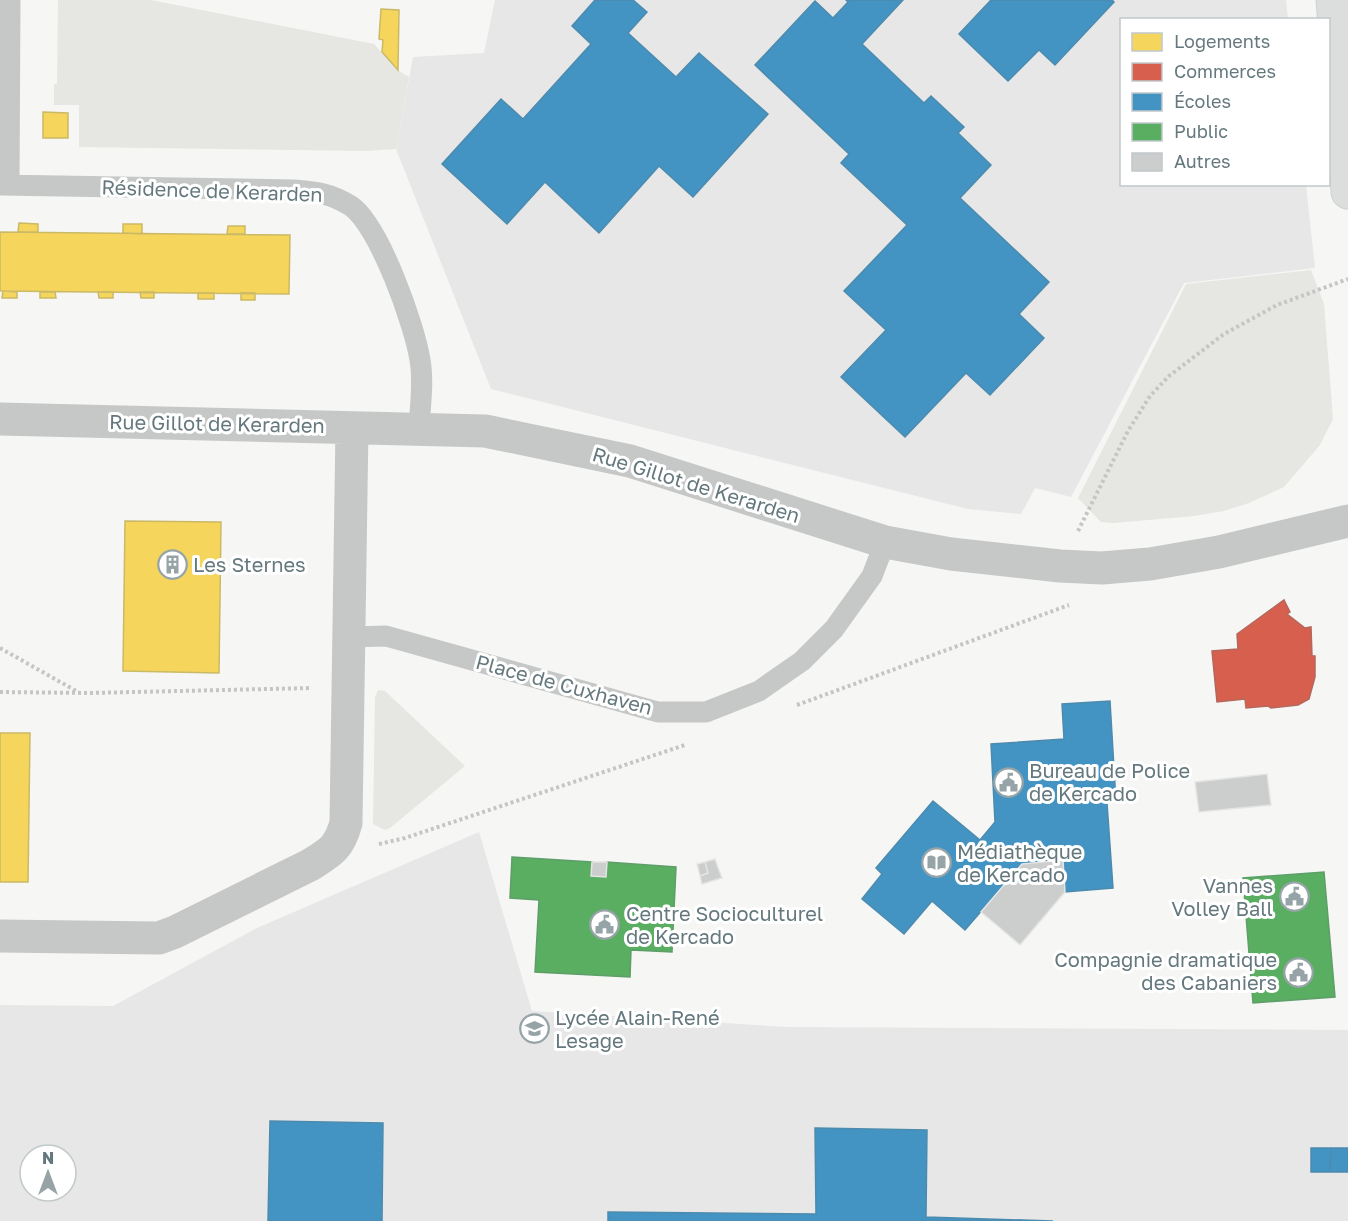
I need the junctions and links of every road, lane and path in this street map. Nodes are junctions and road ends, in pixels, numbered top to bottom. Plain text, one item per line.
1 (10, 0) edge
2 (1333, 0) edge
3 (5, 184) edge
4 (1348, 192) edge
5 (1348, 279) edge
6 (0, 419) edge
7 (352, 428) junction
8 (419, 429) junction
9 (1348, 521) edge
10 (885, 542) junction
11 (1060, 566) junction
12 (348, 637) junction
13 (0, 648) edge
14 (347, 680) junction
15 (0, 692) edge
16 (80, 693) junction
17 (0, 936) edge

1 - 3 lane, Résidence de Kerarden
2 - 4 street
3 - 8 lane, Résidence de Kerarden
5 - 11 path
6 - 7 street, Rue Gillot de Kerarden
7 - 8 street, Rue Gillot de Kerarden
7 - 12 street
8 - 10 street, Rue Gillot de Kerarden
9 - 11 street, Rue Gillot de Kerarden
10 - 11 street, Rue Gillot de Kerarden
10 - 12 lane, Place de Cuxhaven
12 - 14 street
13 - 16 path
14 - 16 path
14 - 17 street
15 - 16 path

